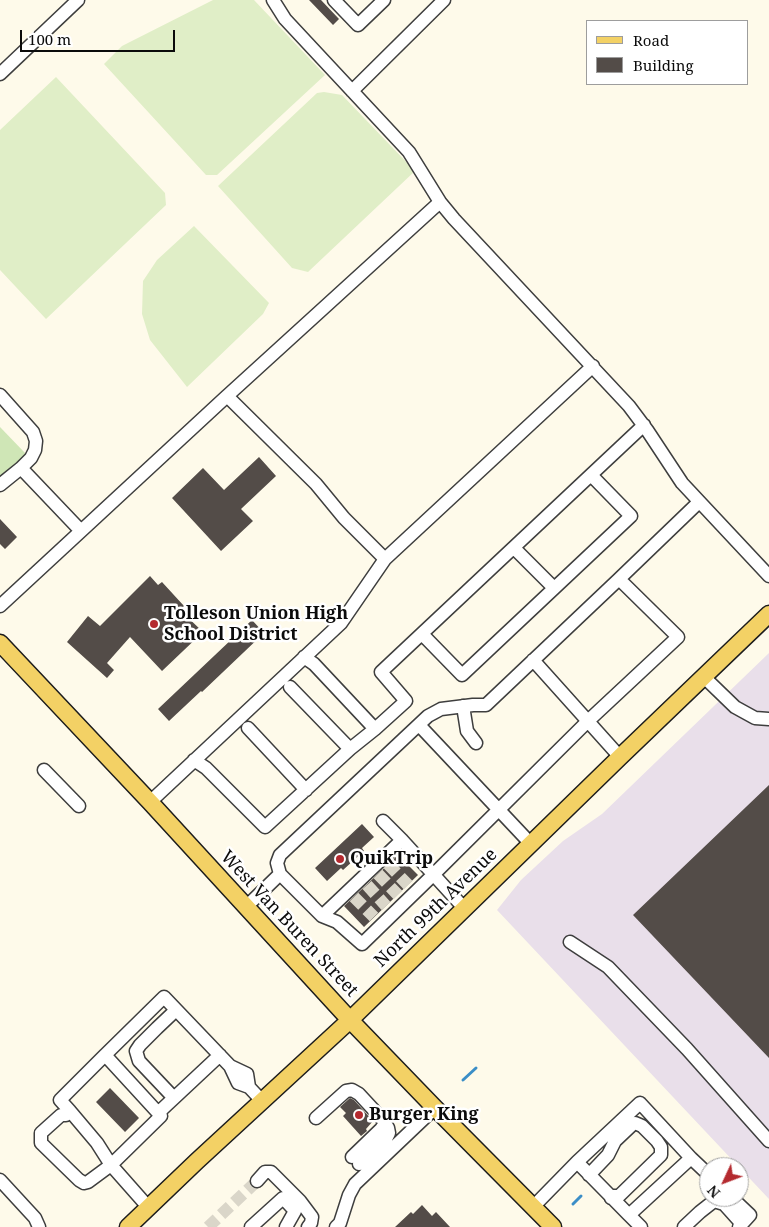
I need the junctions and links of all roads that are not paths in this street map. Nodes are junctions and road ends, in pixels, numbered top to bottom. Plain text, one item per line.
1 (78, 0) edge
2 (273, 0) edge
3 (334, 0) edge
4 (384, 0) edge
5 (444, 0) edge
6 (0, 74) edge
7 (352, 91) junction
8 (440, 202) junction
9 (593, 366) junction
10 (0, 395) edge
11 (228, 396) junction
12 (644, 425) junction
13 (21, 468) junction
14 (591, 475) junction
15 (0, 485) edge
16 (699, 502) junction
17 (81, 531) junction
18 (514, 548) junction
19 (385, 559) junction
20 (769, 576) edge
21 (619, 579) junction
22 (554, 588) junction
23 (0, 606) edge
24 (769, 614) edge
25 (422, 634) junction
26 (0, 643) edge
27 (304, 657) junction
28 (533, 660) junction
29 (704, 678) junction
30 (290, 687) dead end
31 (463, 706) junction
32 (769, 720) edge
33 (588, 721) junction
34 (419, 725) junction
35 (248, 728) dead end
36 (375, 729) junction
37 (476, 743) dead end
38 (350, 749) junction
39 (620, 758) junction
40 (194, 760) junction
41 (44, 770) dead end
42 (306, 790) junction
43 (150, 802) junction
44 (79, 806) dead end
45 (498, 809) junction
46 (383, 821) dead end
47 (402, 840) junction
48 (531, 844) junction
49 (280, 874) junction
50 (434, 874) junction
51 (246, 907) junction
52 (464, 908) junction
53 (322, 916) junction
54 (570, 942) dead end
55 (176, 1010) junction
56 (350, 1020) junction
57 (106, 1055) junction
58 (220, 1055) junction
59 (174, 1098) junction
60 (263, 1102) junction
61 (435, 1108) junction
62 (68, 1113) junction
63 (158, 1113) junction
64 (316, 1118) dead end
65 (769, 1141) edge
66 (691, 1158) junction
67 (355, 1161) dead end
68 (577, 1162) junction
69 (111, 1165) junction
70 (699, 1166) edge
71 (589, 1175) junction
72 (0, 1180) edge
73 (256, 1180) tunnel mouth
74 (286, 1194) junction
75 (612, 1197) junction
76 (533, 1206) junction
77 (741, 1207) edge
78 (149, 1208) junction
79 (629, 1216) junction
80 (741, 1225) edge
81 (39, 1227) edge
82 (128, 1227) edge
83 (251, 1227) edge
84 (286, 1227) edge
85 (308, 1227) edge
86 (336, 1227) edge
87 (553, 1227) edge
88 (641, 1227) edge
89 (684, 1227) edge

1 - 6 lane
2 - 7 lane
3 - 4 lane
5 - 7 lane
7 - 8 lane
8 - 9 lane
8 - 11 lane
9 - 12 lane
9 - 19 lane
10 - 13 lane
11 - 17 lane
11 - 19 lane
12 - 14 lane
12 - 16 lane
13 - 15 lane
13 - 17 lane
14 - 18 lane
14 - 22 lane
16 - 20 lane
16 - 21 lane
17 - 23 lane
18 - 22 lane
18 - 25 lane
19 - 27 lane
21 - 28 lane
21 - 33 lane
22 - 25 lane
24 - 29 main road, North 99th Avenue
25 - 36 lane
26 - 43 main road, West Van Buren Street
27 - 36 lane
27 - 40 lane
28 - 31 lane
28 - 33 lane
29 - 32 lane
29 - 39 main road, North 99th Avenue
30 - 38 lane
31 - 34 lane
31 - 37 lane
33 - 39 lane
33 - 45 lane
34 - 45 lane
34 - 49 lane
35 - 42 lane
36 - 38 lane
38 - 42 lane
39 - 48 main road, North 99th Avenue
40 - 42 lane
40 - 43 lane
41 - 44 lane
43 - 51 main road, West Van Buren Street
45 - 48 lane
45 - 50 lane
46 - 47 lane
47 - 50 lane
47 - 53 lane
48 - 52 main road, North 99th Avenue
49 - 51 lane
49 - 53 lane
50 - 52 lane
50 - 53 lane
51 - 56 main road, West Van Buren Street
52 - 56 main road, North 99th Avenue
54 - 65 lane
55 - 57 lane
55 - 58 lane
55 - 59 lane
56 - 60 main road, North 99th Avenue
56 - 61 main road, West Van Buren Street
57 - 62 lane
57 - 63 lane
58 - 59 lane
58 - 60 lane
59 - 63 lane
60 - 78 main road, North 99th Avenue
61 - 76 main road, West Van Buren Street
61 - 86 lane
62 - 69 lane
62 - 69 lane
63 - 69 lane
64 - 67 lane
66 - 68 lane
66 - 70 lane
66 - 79 lane
68 - 71 lane
68 - 76 lane
69 - 78 lane
71 - 75 lane
71 - 75 lane
72 - 81 lane
73 - 74 lane
74 - 83 lane
74 - 84 lane
74 - 85 lane
75 - 79 lane
76 - 87 main road, West Van Buren Street
77 - 80 lane
78 - 82 main road, North 99th Avenue
79 - 88 lane
80 - 89 lane

